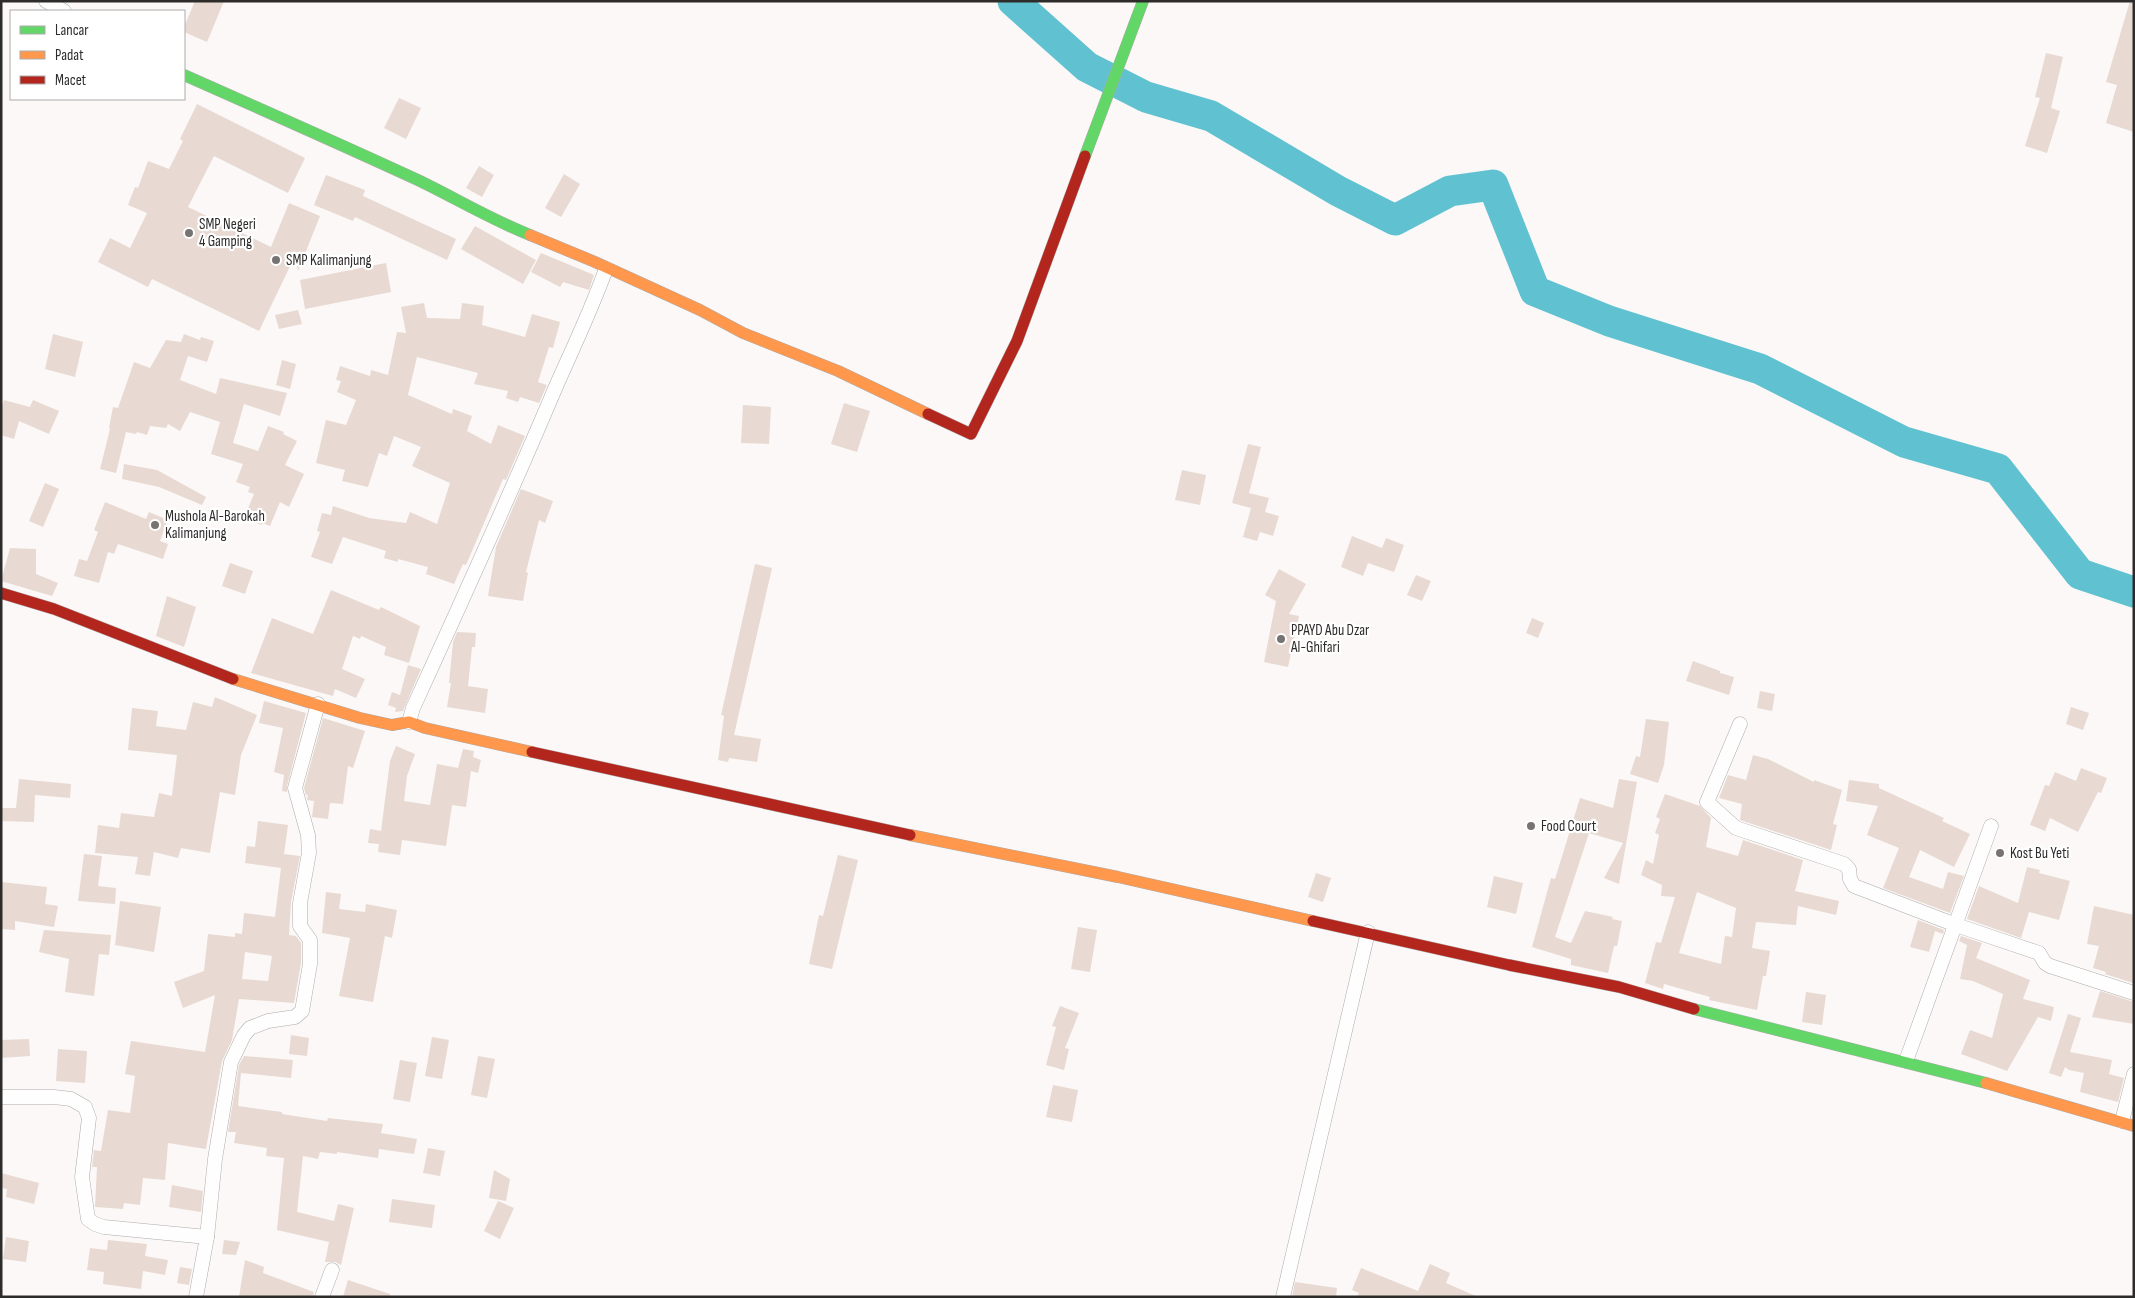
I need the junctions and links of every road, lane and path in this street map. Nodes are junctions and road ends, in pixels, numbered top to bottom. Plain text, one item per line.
1 (46, 1) edge
2 (1143, 1) edge
3 (62, 10) edge
4 (185, 75) edge
5 (606, 269) junction
6 (1, 593) edge
7 (318, 704) junction
8 (409, 722) junction
9 (1739, 727) dead end
10 (1991, 826) dead end
11 (1956, 924) junction
12 (1368, 932) junction
13 (2134, 993) edge
14 (1906, 1061) junction
15 (2134, 1074) edge
16 (1, 1097) edge
17 (2128, 1123) edge
18 (208, 1237) junction
19 (332, 1270) dead end
20 (196, 1297) edge
21 (322, 1297) edge
22 (1283, 1297) edge

1 - 3 street
2 - 5 street
4 - 5 street
5 - 8 street
6 - 7 street
7 - 8 street
7 - 18 street
8 - 12 street
9 - 11 street
10 - 11 street
11 - 13 street
11 - 14 street
12 - 14 street
12 - 22 street
14 - 17 street
15 - 17 street
16 - 18 street
18 - 20 street
19 - 21 street

